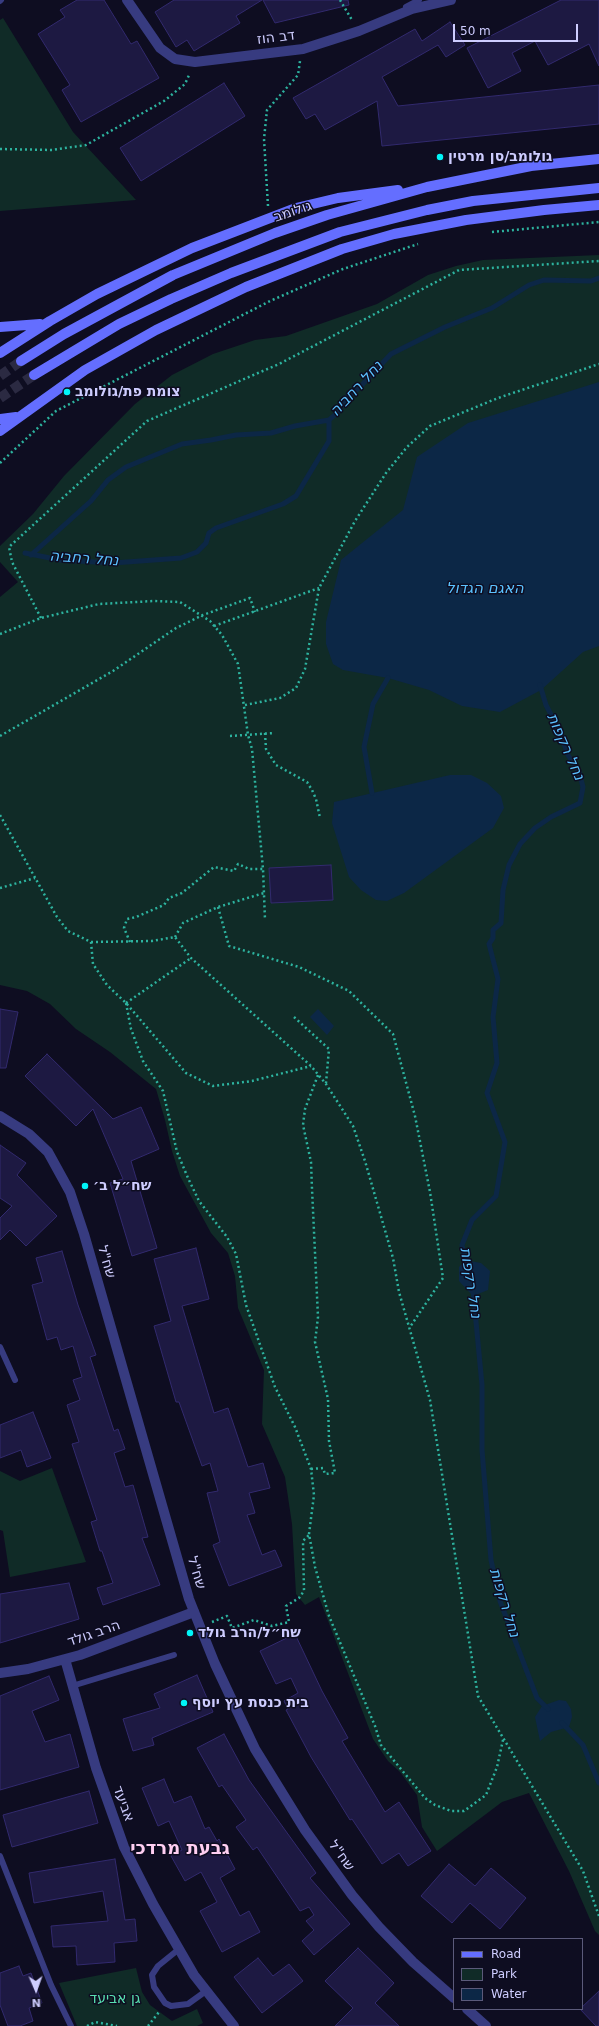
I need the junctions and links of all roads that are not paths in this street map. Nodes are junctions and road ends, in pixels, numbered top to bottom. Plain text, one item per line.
1 (126, 0) edge
2 (419, 0) edge
3 (451, 0) edge
4 (389, 17) junction
5 (599, 159) edge
6 (427, 187) junction
7 (599, 188) edge
8 (599, 205) edge
9 (50, 321) junction
10 (0, 327) edge
11 (0, 353) edge
12 (21, 361) tunnel mouth
13 (34, 375) tunnel mouth
14 (18, 417) junction
15 (0, 419) edge
16 (0, 431) edge
17 (0, 1116) edge
18 (0, 1347) edge
19 (15, 1380) dead end
20 (194, 1612) junction
21 (174, 1655) dead end
22 (65, 1659) junction
23 (0, 1673) edge
24 (72, 1686) junction
25 (0, 1856) edge
26 (179, 1949) junction
27 (206, 1991) junction
28 (453, 1997) edge
29 (468, 2010) edge
30 (72, 2026) edge
31 (234, 2026) edge
32 (486, 2026) edge

1 - 4 street, דב הוז
2 - 4 lane
3 - 4 street, דב הוז
5 - 6 main road, גולומב
6 - 9 main road
6 - 12 main road, גולומב
7 - 13 main road
8 - 14 main road
9 - 10 main road
9 - 11 main road
14 - 15 main road
14 - 16 main road
17 - 20 street, שח"ל
18 - 19 lane
20 - 22 street, הרב גולד
20 - 28 street, שח"ל
21 - 24 lane
22 - 23 street, הרב גולד
22 - 24 street, אביעד
24 - 26 street, אביעד
25 - 30 lane
26 - 27 street, אביעד
26 - 27 lane
27 - 31 street, אביעד
29 - 32 street

